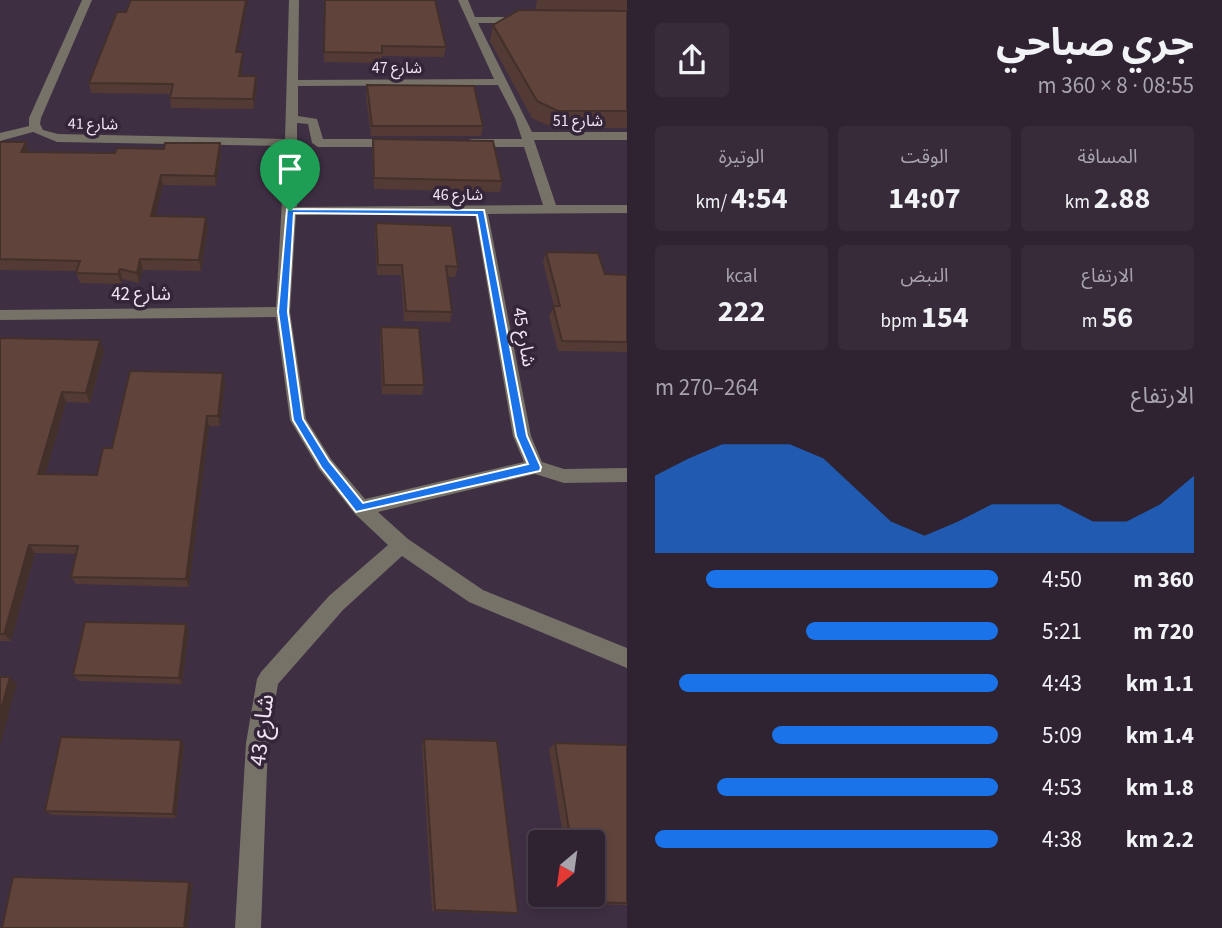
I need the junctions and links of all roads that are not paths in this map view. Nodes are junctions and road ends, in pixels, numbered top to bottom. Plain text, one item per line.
1 (86, 0) edge
2 (294, 0) edge
3 (463, 0) edge
4 (471, 20) junction
5 (536, 20) edge
6 (503, 82) junction
7 (292, 83) junction
8 (291, 119) junction
9 (35, 128) junction
10 (627, 136) edge
11 (0, 137) edge
12 (529, 139) junction
13 (292, 143) junction
14 (405, 143) edge
15 (461, 143) edge
16 (627, 209) edge
17 (290, 211) junction
18 (551, 211) junction
19 (481, 212) junction
20 (283, 312) junction
21 (0, 315) edge
22 (536, 467) junction
23 (627, 475) edge
24 (361, 508) junction
25 (401, 545) junction
26 (627, 658) edge
27 (248, 928) edge

1 - 9 street, شارع 41
2 - 7 street
3 - 4 street
4 - 5 street
4 - 6 street
6 - 7 street, شارع 47
6 - 12 street
7 - 8 street
8 - 13 street
8 - 14 street
9 - 11 street
9 - 13 street, شارع 41
10 - 12 street, شارع 51
12 - 15 street, شارع 51
12 - 18 street
13 - 17 street
16 - 18 street, شارع 46
17 - 19 street, شارع 46
17 - 20 street
18 - 19 street, شارع 46
19 - 22 street, شارع 45
20 - 21 street, شارع 42
20 - 24 street
22 - 23 street
22 - 24 street
24 - 25 street
25 - 26 street
25 - 27 street, شارع 43

